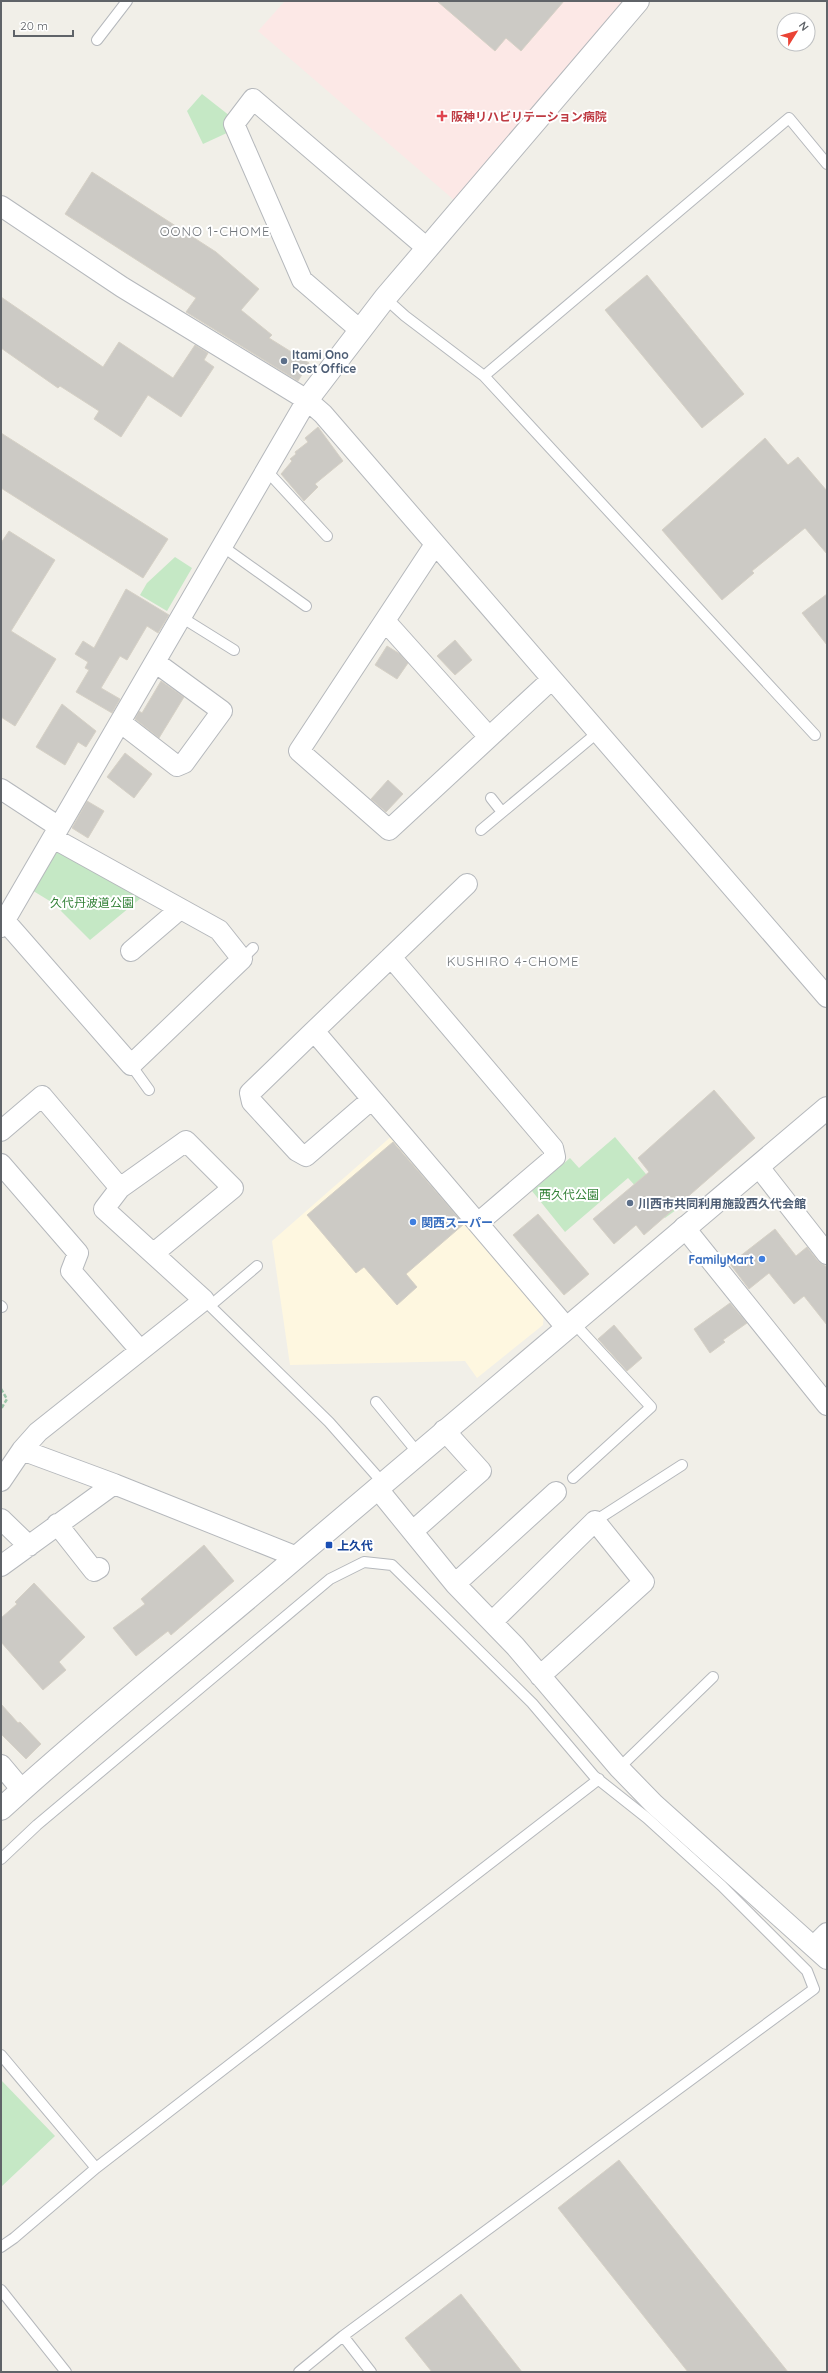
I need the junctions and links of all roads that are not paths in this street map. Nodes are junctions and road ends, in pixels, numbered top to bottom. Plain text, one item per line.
1 (127, 1) edge
2 (638, 1) edge
3 (97, 40) dead end
4 (827, 164) edge
5 (1, 206) edge
6 (427, 248) junction
7 (385, 298) junction
8 (360, 330) junction
9 (484, 376) junction
10 (307, 400) junction
11 (266, 470) junction
12 (327, 536) dead end
13 (222, 546) junction
14 (434, 546) junction
15 (306, 606) dead end
16 (181, 617) junction
17 (385, 621) junction
18 (234, 650) dead end
19 (155, 662) junction
20 (551, 680) junction
21 (120, 722) junction
22 (597, 733) junction
23 (815, 735) dead end
24 (489, 737) junction
25 (1, 789) edge
26 (491, 798) dead end
27 (502, 812) junction
28 (481, 830) dead end
29 (56, 832) junction
30 (467, 884) dead end
31 (180, 909) junction
32 (3, 924) edge
33 (131, 951) dead end
34 (391, 957) junction
35 (827, 997) edge
36 (314, 1031) junction
37 (130, 1065) junction
38 (149, 1090) dead end
39 (372, 1099) junction
40 (827, 1108) edge
41 (1, 1131) edge
42 (1, 1164) edge
43 (758, 1166) junction
44 (120, 1188) junction
45 (478, 1223) junction
46 (684, 1227) junction
47 (154, 1253) junction
48 (827, 1254) edge
49 (257, 1266) dead end
50 (207, 1303) junction
51 (569, 1324) junction
52 (140, 1350) junction
53 (825, 1400) edge
54 (376, 1402) dead end
55 (444, 1430) junction
56 (22, 1450) junction
57 (418, 1453) junction
58 (682, 1465) dead end
59 (573, 1478) dead end
60 (1, 1481) edge
61 (114, 1484) junction
62 (380, 1485) junction
63 (556, 1492) dead end
64 (1, 1519) edge
65 (595, 1521) junction
66 (57, 1524) junction
67 (413, 1531) junction
68 (29, 1546) junction
69 (297, 1557) junction
70 (1, 1566) edge
71 (95, 1571) dead end
72 (455, 1584) junction
73 (492, 1622) junction
74 (540, 1676) junction
75 (713, 1677) dead end
76 (1, 1765) edge
77 (619, 1768) junction
78 (599, 1779) junction
79 (22, 1790) junction
80 (1, 1809) edge
81 (1, 1859) edge
82 (823, 1946) edge
83 (1, 2055) edge
84 (96, 2168) junction
85 (1, 2247) edge
86 (1, 2290) edge
87 (343, 2336) junction
88 (66, 2372) edge
89 (299, 2372) edge
90 (371, 2372) edge

1 - 3 lane
2 - 6 street
4 - 9 lane
5 - 10 street
6 - 7 street
6 - 8 street
7 - 8 street
7 - 9 lane
8 - 10 street
9 - 23 lane
10 - 11 street
10 - 14 street
11 - 12 lane
11 - 13 street
13 - 15 lane
13 - 16 street
14 - 17 street
14 - 20 street
16 - 18 lane
16 - 19 street
17 - 24 street
17 - 24 street
19 - 21 street
19 - 21 street
20 - 22 street
20 - 24 street
21 - 29 street
22 - 27 lane
22 - 35 street
25 - 29 street
26 - 27 lane
27 - 28 lane
29 - 31 street
29 - 32 street
30 - 34 street
31 - 33 street
31 - 37 street
32 - 37 street
34 - 36 street
34 - 45 street
36 - 39 street
36 - 39 street
37 - 38 lane
39 - 45 street
40 - 43 street
41 - 44 street
42 - 52 street
43 - 46 street
43 - 48 street
44 - 47 street
44 - 47 street
45 - 51 street
46 - 51 street
46 - 53 street
47 - 50 street
49 - 50 lane
50 - 52 street
50 - 62 lane
51 - 55 street
51 - 59 lane
52 - 56 street
54 - 57 lane
55 - 57 street
55 - 67 street
56 - 60 street
56 - 61 street
57 - 62 street
58 - 65 lane
61 - 66 street
61 - 69 street
62 - 67 street
62 - 69 street
63 - 72 street
64 - 68 street
65 - 73 street
65 - 74 street
66 - 68 street
66 - 71 street
67 - 72 street
68 - 70 street
69 - 79 street
72 - 73 street
73 - 74 street
74 - 77 street
75 - 77 lane
76 - 79 street
77 - 82 street
78 - 81 lane
78 - 84 lane
78 - 87 lane
79 - 80 street
83 - 84 lane
84 - 85 lane
86 - 88 lane
87 - 89 lane
87 - 90 lane

